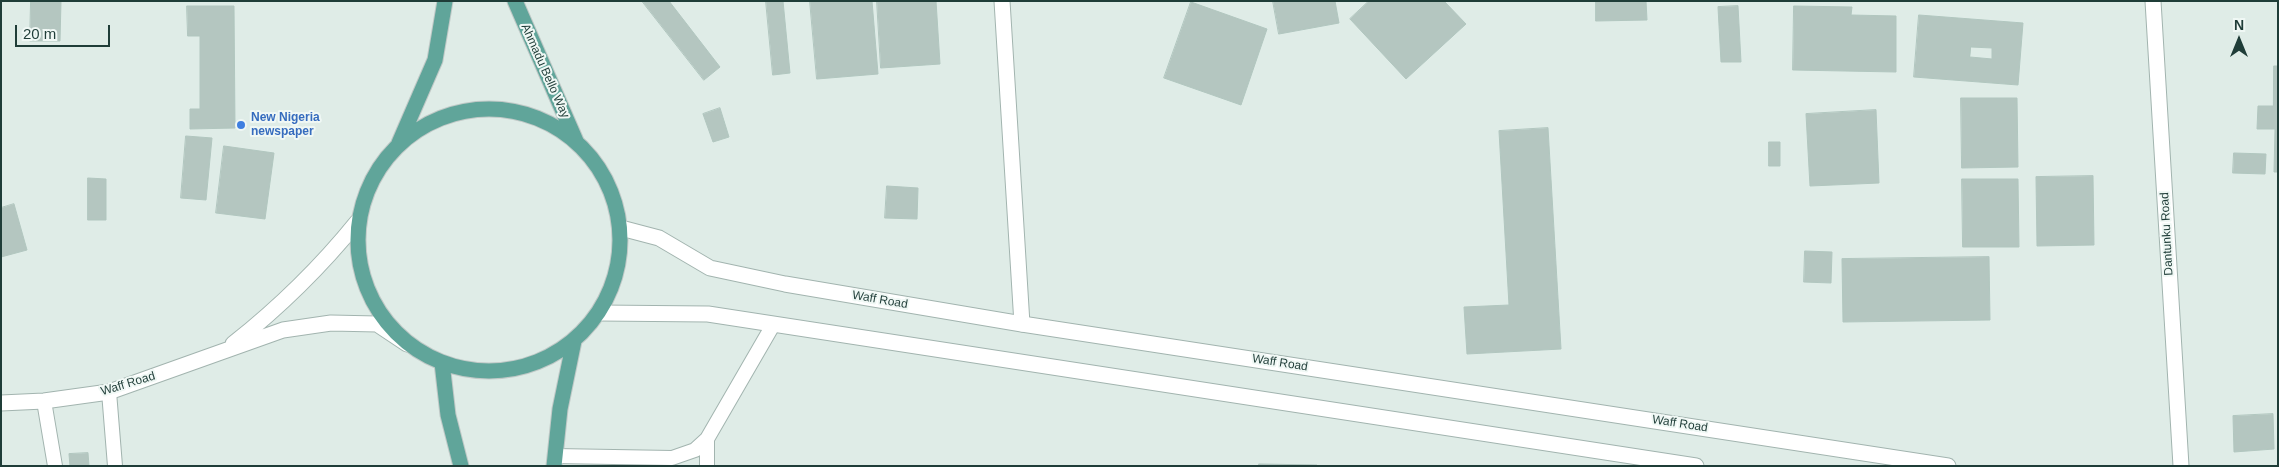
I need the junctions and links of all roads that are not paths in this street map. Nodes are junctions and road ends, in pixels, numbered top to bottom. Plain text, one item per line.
1 (445, 1) edge
2 (515, 1) edge
3 (1002, 1) edge
4 (2153, 1) edge
5 (576, 140) junction
6 (399, 143) junction
7 (357, 222) junction
8 (620, 228) junction
9 (599, 313) junction
10 (1022, 324) junction
11 (773, 325) junction
12 (574, 341) junction
13 (407, 344) junction
14 (222, 353) junction
15 (442, 363) junction
16 (109, 392) junction
17 (44, 401) junction
18 (1, 403) edge
19 (707, 439) junction
20 (555, 461) edge
21 (615, 462) edge
22 (55, 466) edge
23 (116, 466) edge
24 (461, 466) edge
25 (707, 466) edge
26 (1696, 466) edge
27 (1948, 466) edge
28 (2181, 466) edge

1 - 6 main road
2 - 5 main road, Ahmadu Bello Way
3 - 10 street
4 - 28 street, Dantunku Road
5 - 6 main road
5 - 8 main road
6 - 7 main road
7 - 13 main road
7 - 14 street, Waff Road
8 - 9 main road
8 - 10 street, Waff Road
9 - 11 street
9 - 12 main road
10 - 27 street, Waff Road
11 - 19 lane
11 - 26 street
12 - 15 main road
12 - 20 main road
13 - 14 street, Waff Road
13 - 15 main road
14 - 16 street, Waff Road
15 - 24 main road
16 - 17 street, Waff Road
16 - 23 lane
17 - 18 street, Waff Road
17 - 22 lane
19 - 21 lane
19 - 25 lane
20 - 21 lane

